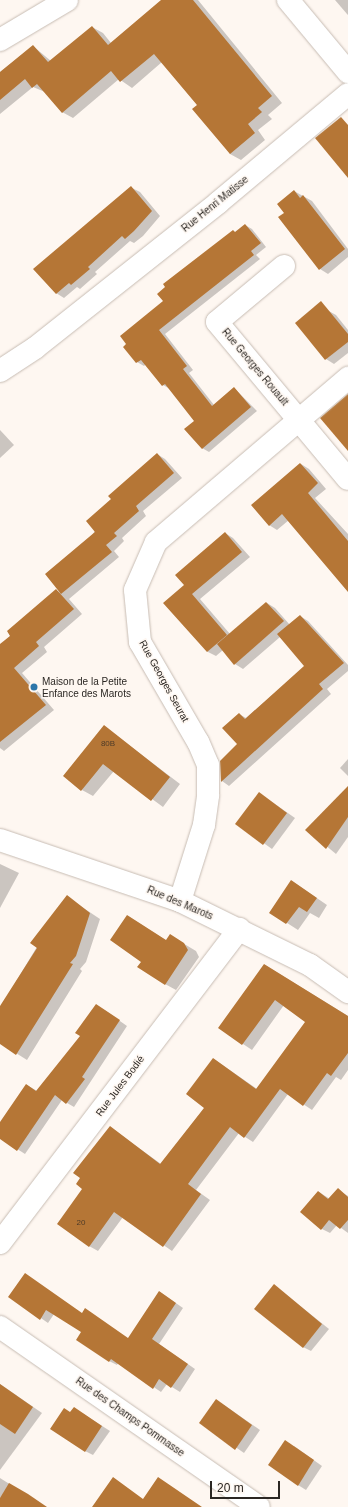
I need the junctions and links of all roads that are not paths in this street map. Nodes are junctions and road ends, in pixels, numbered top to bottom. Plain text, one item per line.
1 (68, 0) edge
2 (288, 0) edge
3 (0, 40) edge
4 (348, 72) edge
5 (348, 94) edge
6 (284, 266) dead end
7 (0, 371) edge
8 (348, 378) edge
9 (298, 419) junction
10 (348, 479) edge
11 (0, 840) edge
12 (180, 900) junction
13 (240, 929) junction
14 (347, 988) edge
15 (0, 1243) edge
16 (0, 1327) edge
17 (259, 1507) edge

1 - 3 street
2 - 4 street
5 - 7 street, Rue Henri Matisse
6 - 9 street, Rue Georges Rouault
8 - 9 street, Rue Georges Seurat
9 - 10 street, Rue Georges Rouault
9 - 12 street, Rue Georges Seurat
11 - 12 street, Rue des Marots
12 - 13 street, Rue des Marots
13 - 14 street, Rue des Marots
13 - 15 street, Rue Jules Bodié
16 - 17 street, Rue des Champs Pommasse

